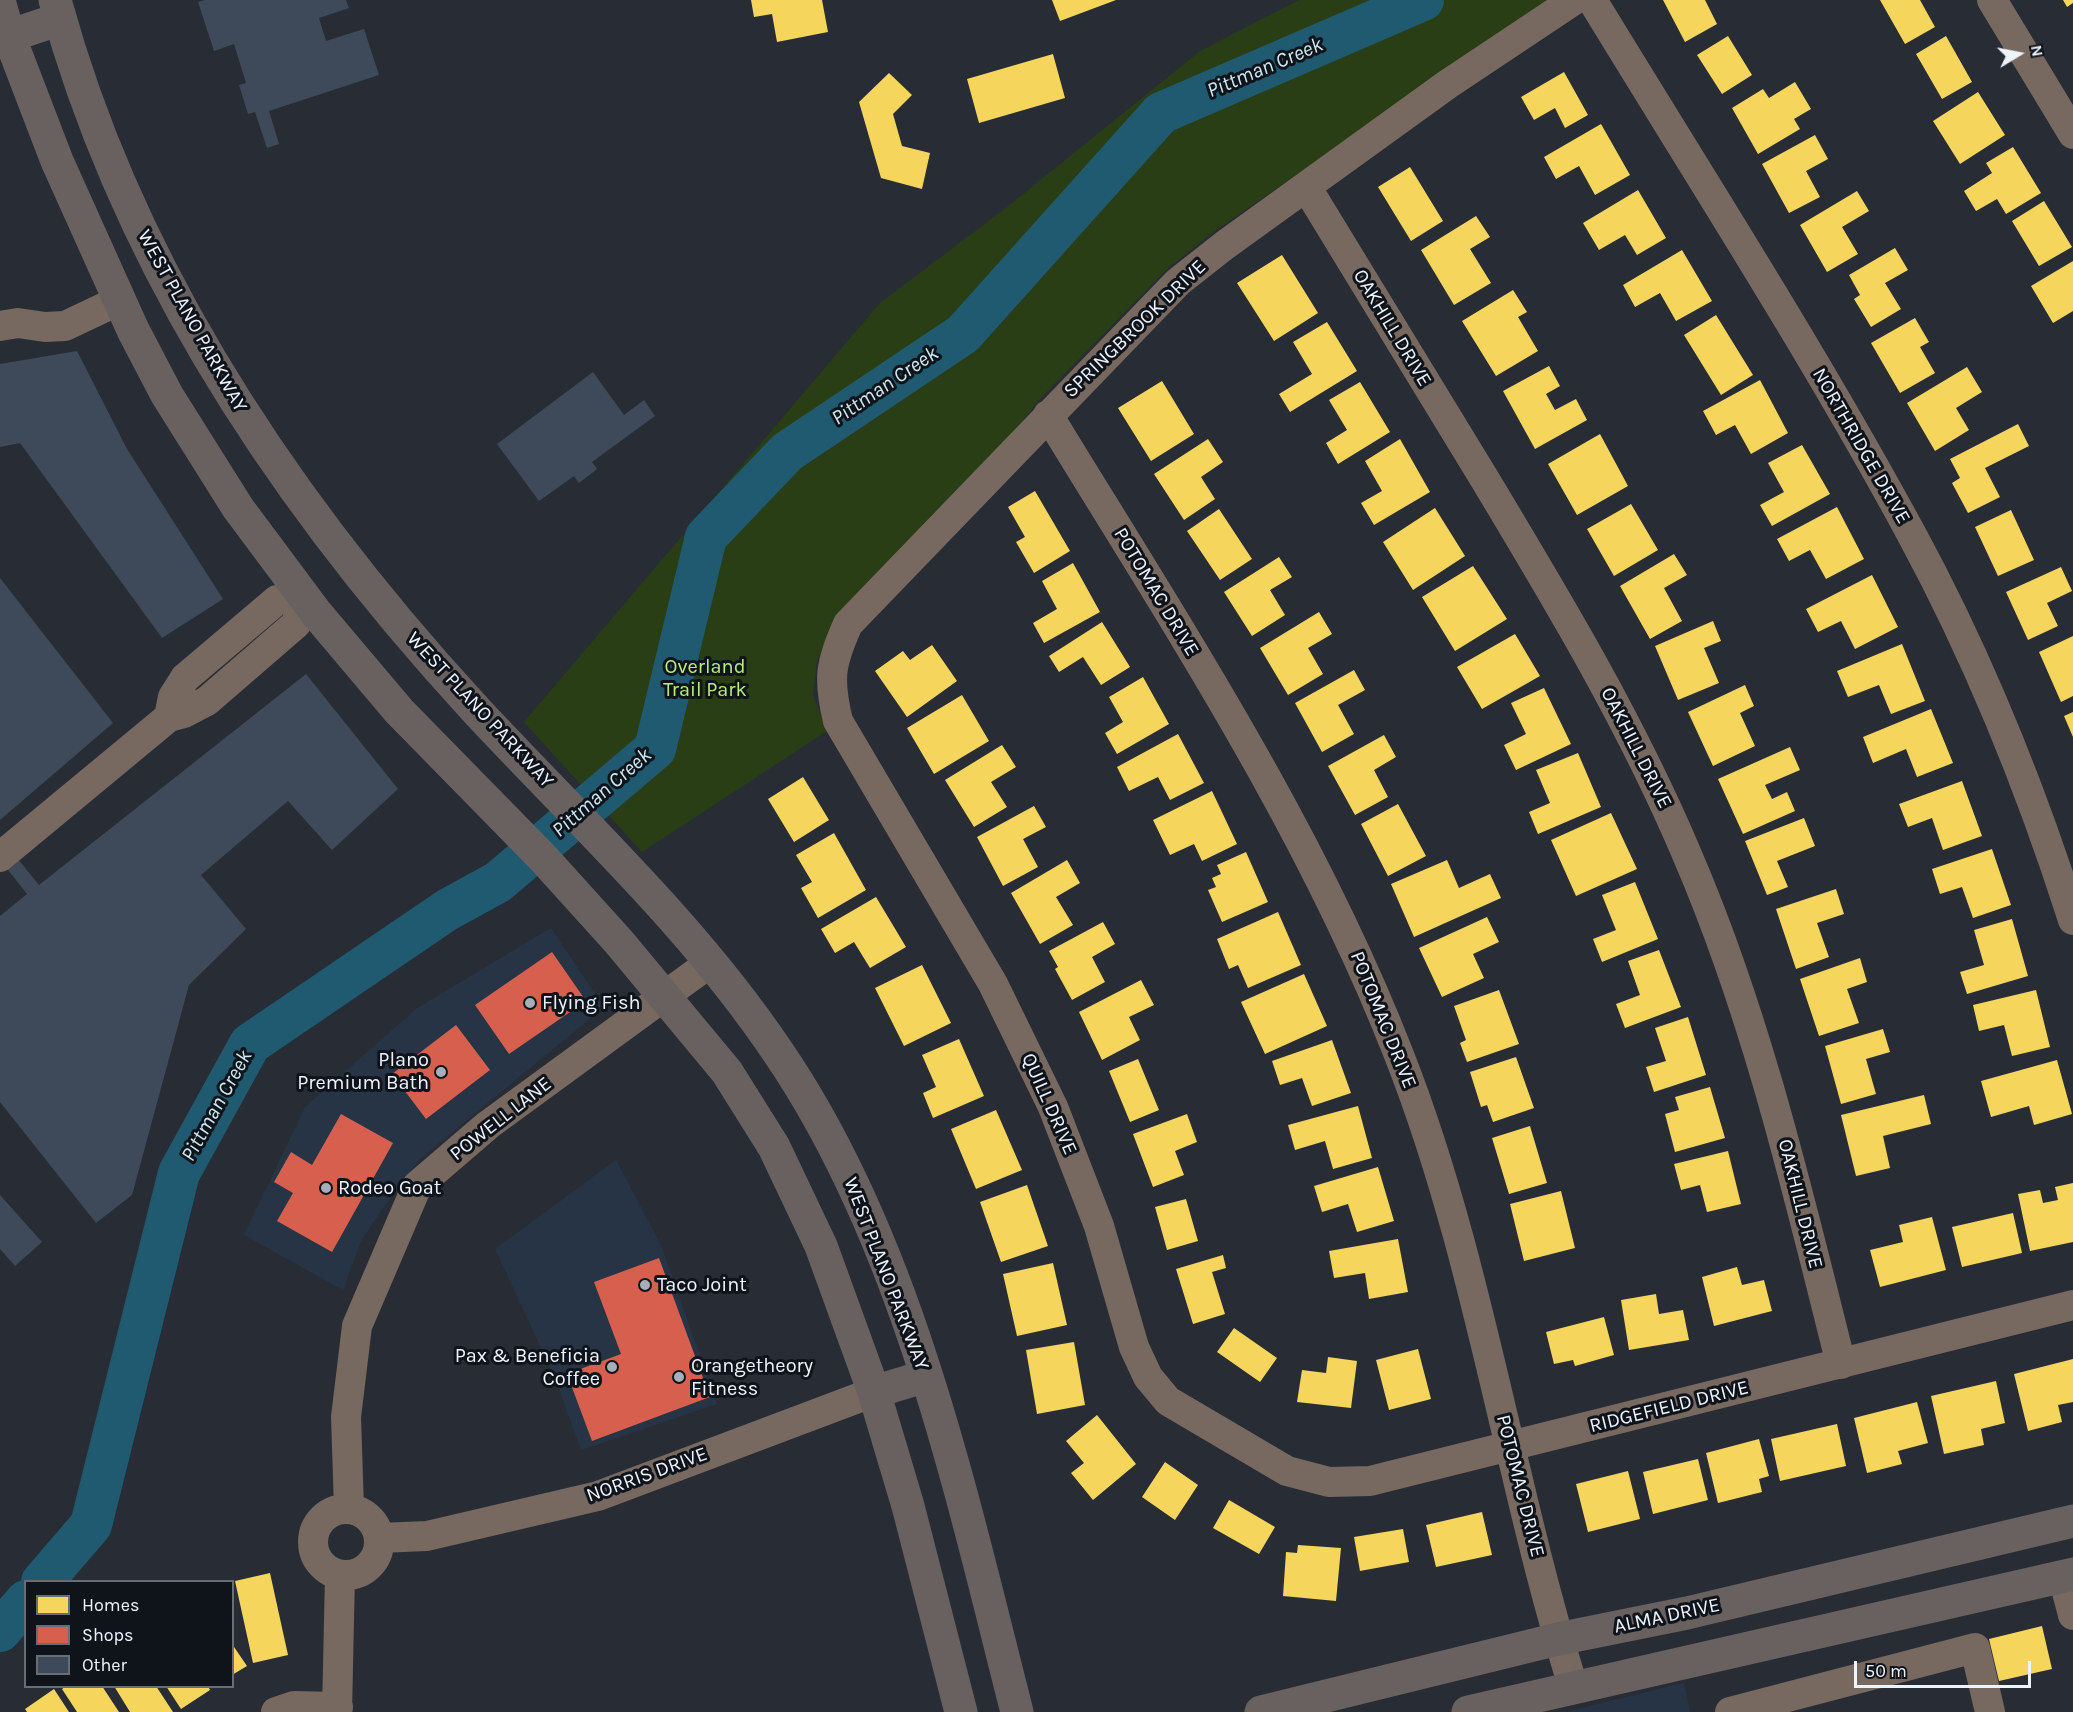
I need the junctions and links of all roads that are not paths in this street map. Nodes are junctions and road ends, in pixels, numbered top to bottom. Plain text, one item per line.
1 (1574, 0) edge
2 (1592, 0) edge
3 (1992, 0) edge
4 (0, 4) edge
5 (57, 9) edge
6 (9, 36) junction
7 (2073, 134) edge
8 (104, 141) junction
9 (57, 161) junction
10 (1307, 188) junction
11 (120, 300) junction
12 (0, 326) edge
13 (1048, 415) junction
14 (304, 597) junction
15 (838, 721) joint
16 (0, 857) edge
17 (2073, 920) edge
18 (711, 962) junction
19 (665, 998) junction
20 (2073, 1305) edge
21 (1841, 1364) junction
22 (926, 1377) junction
23 (874, 1392) junction
24 (1510, 1447) junction
25 (1266, 1461) joint
26 (349, 1508) junction
27 (2073, 1521) edge
28 (379, 1538) junction
29 (340, 1575) junction
30 (2068, 1576) edge
31 (2073, 1615) edge
32 (1558, 1639) junction
33 (1573, 1686) junction
34 (338, 1709) edge
35 (276, 1712) edge
36 (961, 1712) edge
37 (1017, 1712) edge
38 (1261, 1712) edge
39 (1468, 1712) edge
40 (1730, 1712) edge
41 (1990, 1712) edge

1 - 10 street, SPRINGBROOK DRIVE
2 - 17 street, NORTHRIDGE DRIVE
3 - 7 street
4 - 6 main road
5 - 6 main road
5 - 8 main road, WEST PLANO PARKWAY
6 - 9 main road
8 - 9 main road
8 - 18 main road, WEST PLANO PARKWAY
9 - 11 main road
10 - 13 street, SPRINGBROOK DRIVE
10 - 21 street, OAKHILL DRIVE
11 - 12 street
11 - 14 main road
13 - 15 street, SPRINGBROOK DRIVE
13 - 24 street, POTOMAC DRIVE
14 - 16 street
14 - 19 main road
15 - 25 street, QUILL DRIVE
18 - 19 street, POWELL LANE
18 - 22 main road, WEST PLANO PARKWAY
19 - 23 main road
19 - 26 street, POWELL LANE
20 - 21 street, RIDGEFIELD DRIVE
21 - 24 street, RIDGEFIELD DRIVE
22 - 23 main road
22 - 37 main road, WEST PLANO PARKWAY
23 - 28 street, NORRIS DRIVE
23 - 36 main road
24 - 25 street, RIDGEFIELD DRIVE
24 - 32 street, POTOMAC DRIVE
26 - 28 street
26 - 29 street
27 - 32 main road, ALMA DRIVE
28 - 29 street
29 - 34 street
30 - 31 street
30 - 33 main road
32 - 33 street, POTOMAC DRIVE
32 - 38 main road, ALMA DRIVE
33 - 39 main road
34 - 35 street
40 - 41 street

